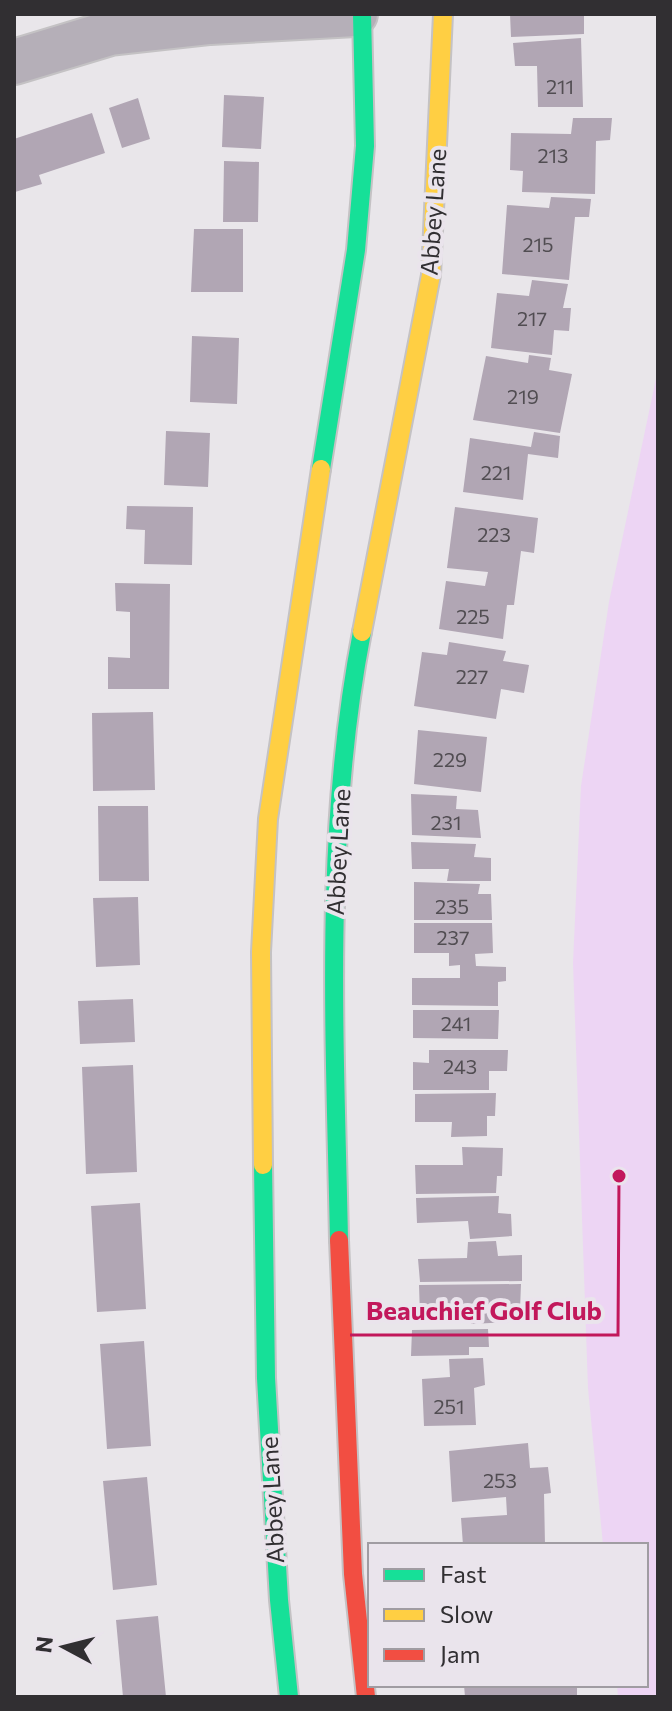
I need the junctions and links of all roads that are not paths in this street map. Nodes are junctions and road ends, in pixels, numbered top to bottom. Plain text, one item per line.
1 (355, 14) edge
2 (362, 14) edge
3 (443, 14) edge
4 (14, 62) edge
5 (289, 1697) edge
6 (366, 1697) edge

1 - 4 street
2 - 5 street, Abbey Lane
3 - 6 street, Abbey Lane

